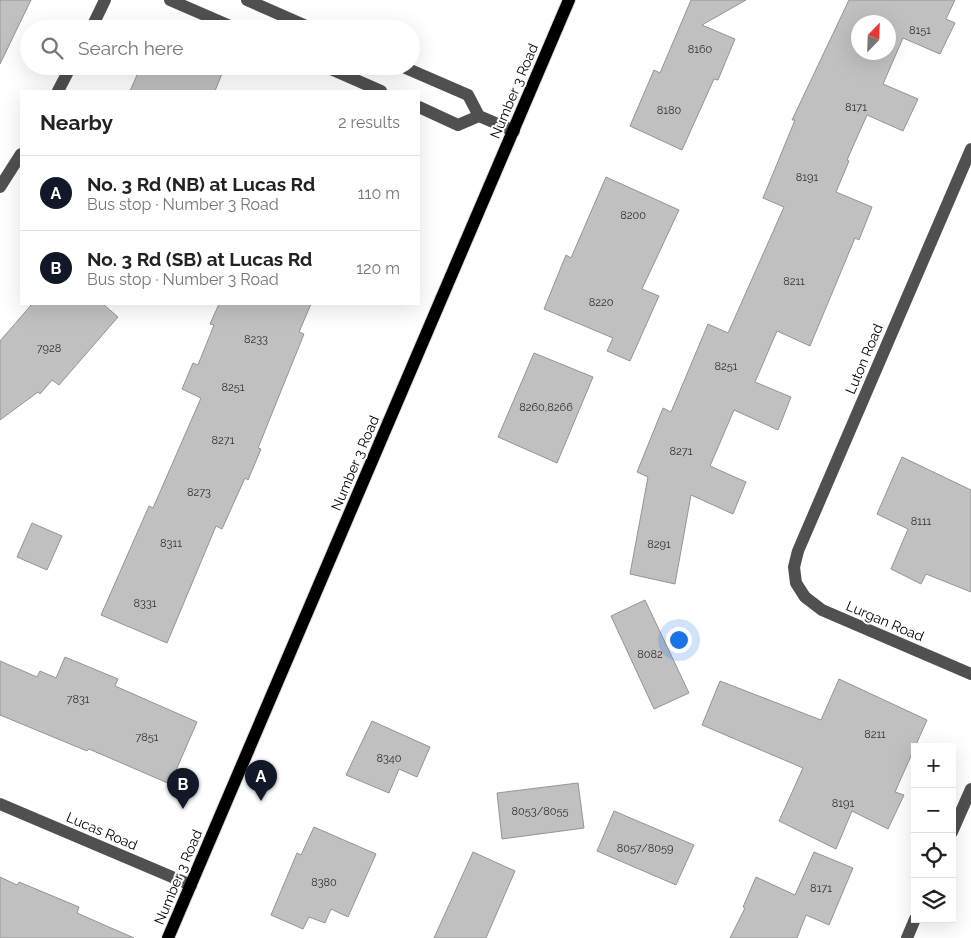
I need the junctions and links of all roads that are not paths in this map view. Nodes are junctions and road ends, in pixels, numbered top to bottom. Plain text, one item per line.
1 (105, 0) edge
2 (170, 0) edge
3 (246, 0) edge
4 (569, 0) edge
5 (95, 20) edge
6 (216, 20) edge
7 (292, 20) edge
8 (420, 74) edge
9 (66, 75) edge
10 (345, 75) edge
11 (59, 90) edge
12 (380, 90) edge
13 (420, 107) edge
14 (479, 116) junction
15 (514, 131) junction
16 (971, 149) edge
17 (20, 156) edge
18 (0, 187) edge
19 (796, 583) joint
20 (971, 674) edge
21 (971, 788) edge
22 (0, 804) edge
23 (956, 823) edge
24 (191, 885) junction
25 (914, 923) edge
26 (912, 936) edge
27 (168, 938) edge

1 - 5 street
2 - 6 street
3 - 7 street
4 - 15 main road, Number 3 Road
8 - 14 street
9 - 11 street
10 - 12 street
13 - 14 street
14 - 15 street
15 - 24 main road, Number 3 Road
16 - 19 street, Luton Road
17 - 18 street
19 - 20 street, Lurgan Road
21 - 23 street
22 - 24 street, Lucas Road
24 - 27 main road, Number 3 Road
25 - 26 street

